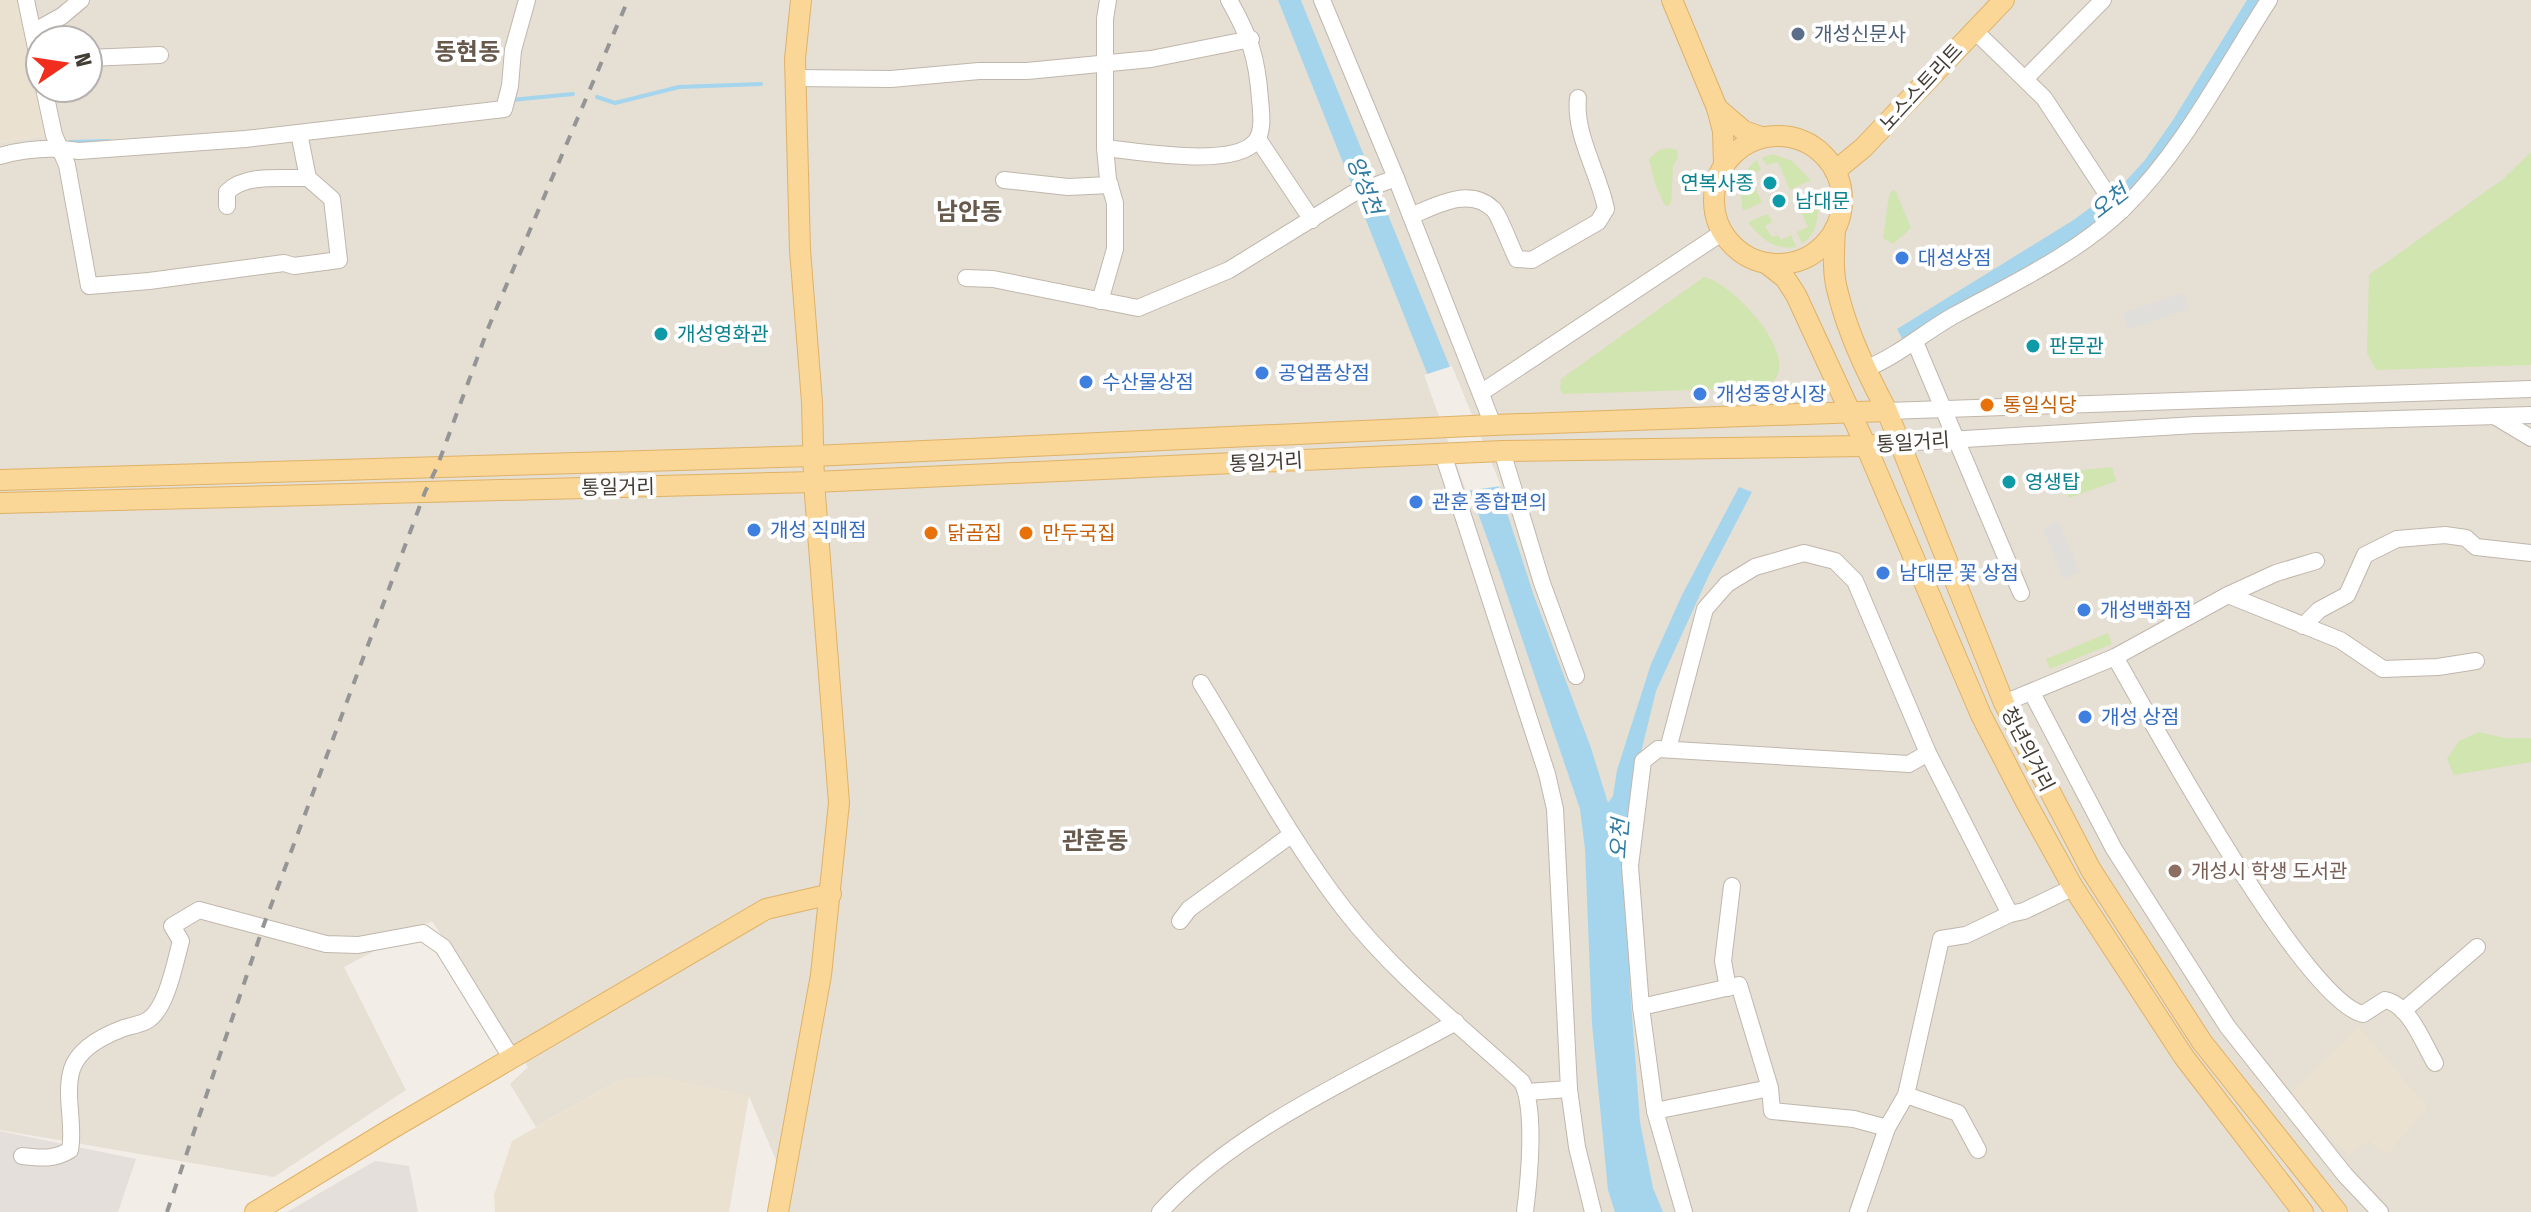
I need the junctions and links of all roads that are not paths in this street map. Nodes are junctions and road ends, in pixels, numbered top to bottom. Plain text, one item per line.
1 (26, 0) edge
2 (81, 0) edge
3 (527, 0) edge
4 (801, 0) edge
5 (1108, 0) edge
6 (1229, 0) edge
7 (1322, 0) edge
8 (1672, 0) edge
9 (2004, 0) edge
10 (2103, 0) edge
11 (2269, 0) edge
12 (31, 24) edge
13 (48, 24) edge
14 (1974, 30) junction
15 (1251, 39) junction
16 (160, 55) dead end
17 (104, 57) edge
18 (1106, 63) junction
19 (795, 78) junction
20 (2026, 78) junction
21 (1578, 98) dead end
22 (48, 104) edge
23 (1717, 108) junction
24 (299, 133) junction
25 (1761, 137) junction
26 (1258, 139) junction
27 (59, 143) junction
28 (1105, 148) junction
29 (0, 156) edge
30 (1724, 165) junction
31 (1835, 171) junction
32 (308, 178) junction
33 (1004, 180) dead end
34 (1389, 181) junction
35 (1110, 185) junction
36 (227, 206) dead end
37 (2119, 209) junction
38 (1411, 216) junction
39 (1312, 220) junction
40 (1835, 229) junction
41 (1723, 232) junction
42 (1766, 263) junction
43 (966, 278) dead end
44 (1100, 301) junction
45 (1915, 342) junction
46 (1865, 369) junction
47 (2531, 389) edge
48 (1482, 392) junction
49 (1944, 409) junction
50 (1887, 411) junction
51 (1850, 413) junction
52 (2531, 415) edge
53 (2494, 416) junction
54 (1493, 425) junction
55 (2531, 438) edge
56 (1956, 439) junction
57 (1900, 443) junction
58 (1866, 446) junction
59 (1502, 451) junction
60 (1443, 454) junction
61 (813, 456) junction
62 (0, 480) edge
63 (814, 482) junction
64 (0, 503) edge
65 (2531, 553) edge
66 (2316, 561) dead end
67 (2021, 593) dead end
68 (2228, 595) junction
69 (2303, 626) junction
70 (2115, 657) junction
71 (2476, 661) dead end
72 (1576, 676) dead end
73 (1201, 683) dead end
74 (2032, 693) junction
75 (2004, 703) junction
76 (1668, 749) junction
77 (1928, 753) junction
78 (1291, 835) junction
79 (1732, 886) dead end
80 (2074, 887) junction
81 (831, 894) junction
82 (2010, 914) junction
83 (1180, 921) dead end
84 (2477, 947) dead end
85 (1728, 988) junction
86 (1641, 1007) junction
87 (2403, 1011) junction
88 (1456, 1022) junction
89 (512, 1059) junction
90 (2435, 1063) dead end
91 (1770, 1088) junction
92 (1569, 1089) junction
93 (1527, 1092) junction
94 (1906, 1095) junction
95 (1655, 1111) junction
96 (1887, 1128) junction
97 (1978, 1150) dead end
98 (22, 1156) dead end
99 (255, 1212) edge
100 (778, 1212) edge
101 (1160, 1212) edge
102 (1525, 1212) edge
103 (1593, 1212) edge
104 (1684, 1212) edge
105 (1858, 1212) edge
106 (2303, 1212) edge
107 (2337, 1212) edge
108 (2380, 1212) edge

1 - 12 street
2 - 13 street
3 - 24 street
4 - 19 main road
5 - 18 street
6 - 15 street
7 - 34 street
8 - 23 main road
9 - 14 main road, 노스스트리트
10 - 20 street
11 - 37 street
14 - 20 street
14 - 31 main road, 노스스트리트
15 - 18 street
15 - 26 street
16 - 17 street
18 - 19 street
18 - 28 street
19 - 61 main road
20 - 37 street
21 - 38 street
22 - 27 street
23 - 25 main road
23 - 30 main road
24 - 27 street
24 - 32 street
25 - 30 main road
25 - 31 main road
26 - 28 street
26 - 39 street
27 - 29 street
27 - 32 street
28 - 35 street
30 - 41 main road
31 - 40 main road
32 - 36 street
33 - 35 street
34 - 38 street
34 - 39 street
35 - 44 street
37 - 45 street
38 - 48 street
39 - 44 street
40 - 42 main road
40 - 46 main road, 청년의거리
41 - 42 main road
41 - 48 street
42 - 51 main road, 청년의거리
43 - 44 street
45 - 46 street
45 - 49 street
46 - 50 main road, 청년의거리
47 - 49 street, 통일거리
48 - 54 street
49 - 50 street, 통일거리
49 - 56 street
50 - 51 main road, 통일거리
50 - 57 main road, 청년의거리
51 - 54 main road, 통일거리
51 - 58 main road, 청년의거리
52 - 53 street, 통일거리
53 - 55 street
53 - 56 street, 통일거리
54 - 61 main road, 통일거리
56 - 57 street, 통일거리
56 - 67 street
57 - 58 main road, 통일거리
57 - 75 main road, 청년의거리
58 - 59 main road, 통일거리
58 - 80 main road, 청년의거리
59 - 60 main road, 통일거리
59 - 72 street
60 - 63 main road, 통일거리
60 - 92 street
61 - 62 main road, 통일거리
61 - 63 main road
63 - 64 main road, 통일거리
63 - 81 main road
65 - 69 street
66 - 68 street
68 - 69 street
68 - 70 street
69 - 71 street
70 - 74 street
70 - 87 street
73 - 78 street
74 - 75 street
74 - 108 street
75 - 107 main road, 청년의거리
76 - 77 street
76 - 77 street
76 - 86 street
77 - 82 street
78 - 83 street
78 - 88 street
79 - 85 street
80 - 82 street
80 - 106 main road, 청년의거리
81 - 89 main road
81 - 100 main road
82 - 94 street
84 - 87 street
85 - 86 street
85 - 91 street
86 - 95 street
87 - 90 street
88 - 93 street
88 - 101 street
89 - 98 street
89 - 99 main road
91 - 95 street
91 - 96 street
92 - 93 street
92 - 103 street
93 - 102 street
94 - 96 street
94 - 97 street
95 - 104 street
96 - 105 street

